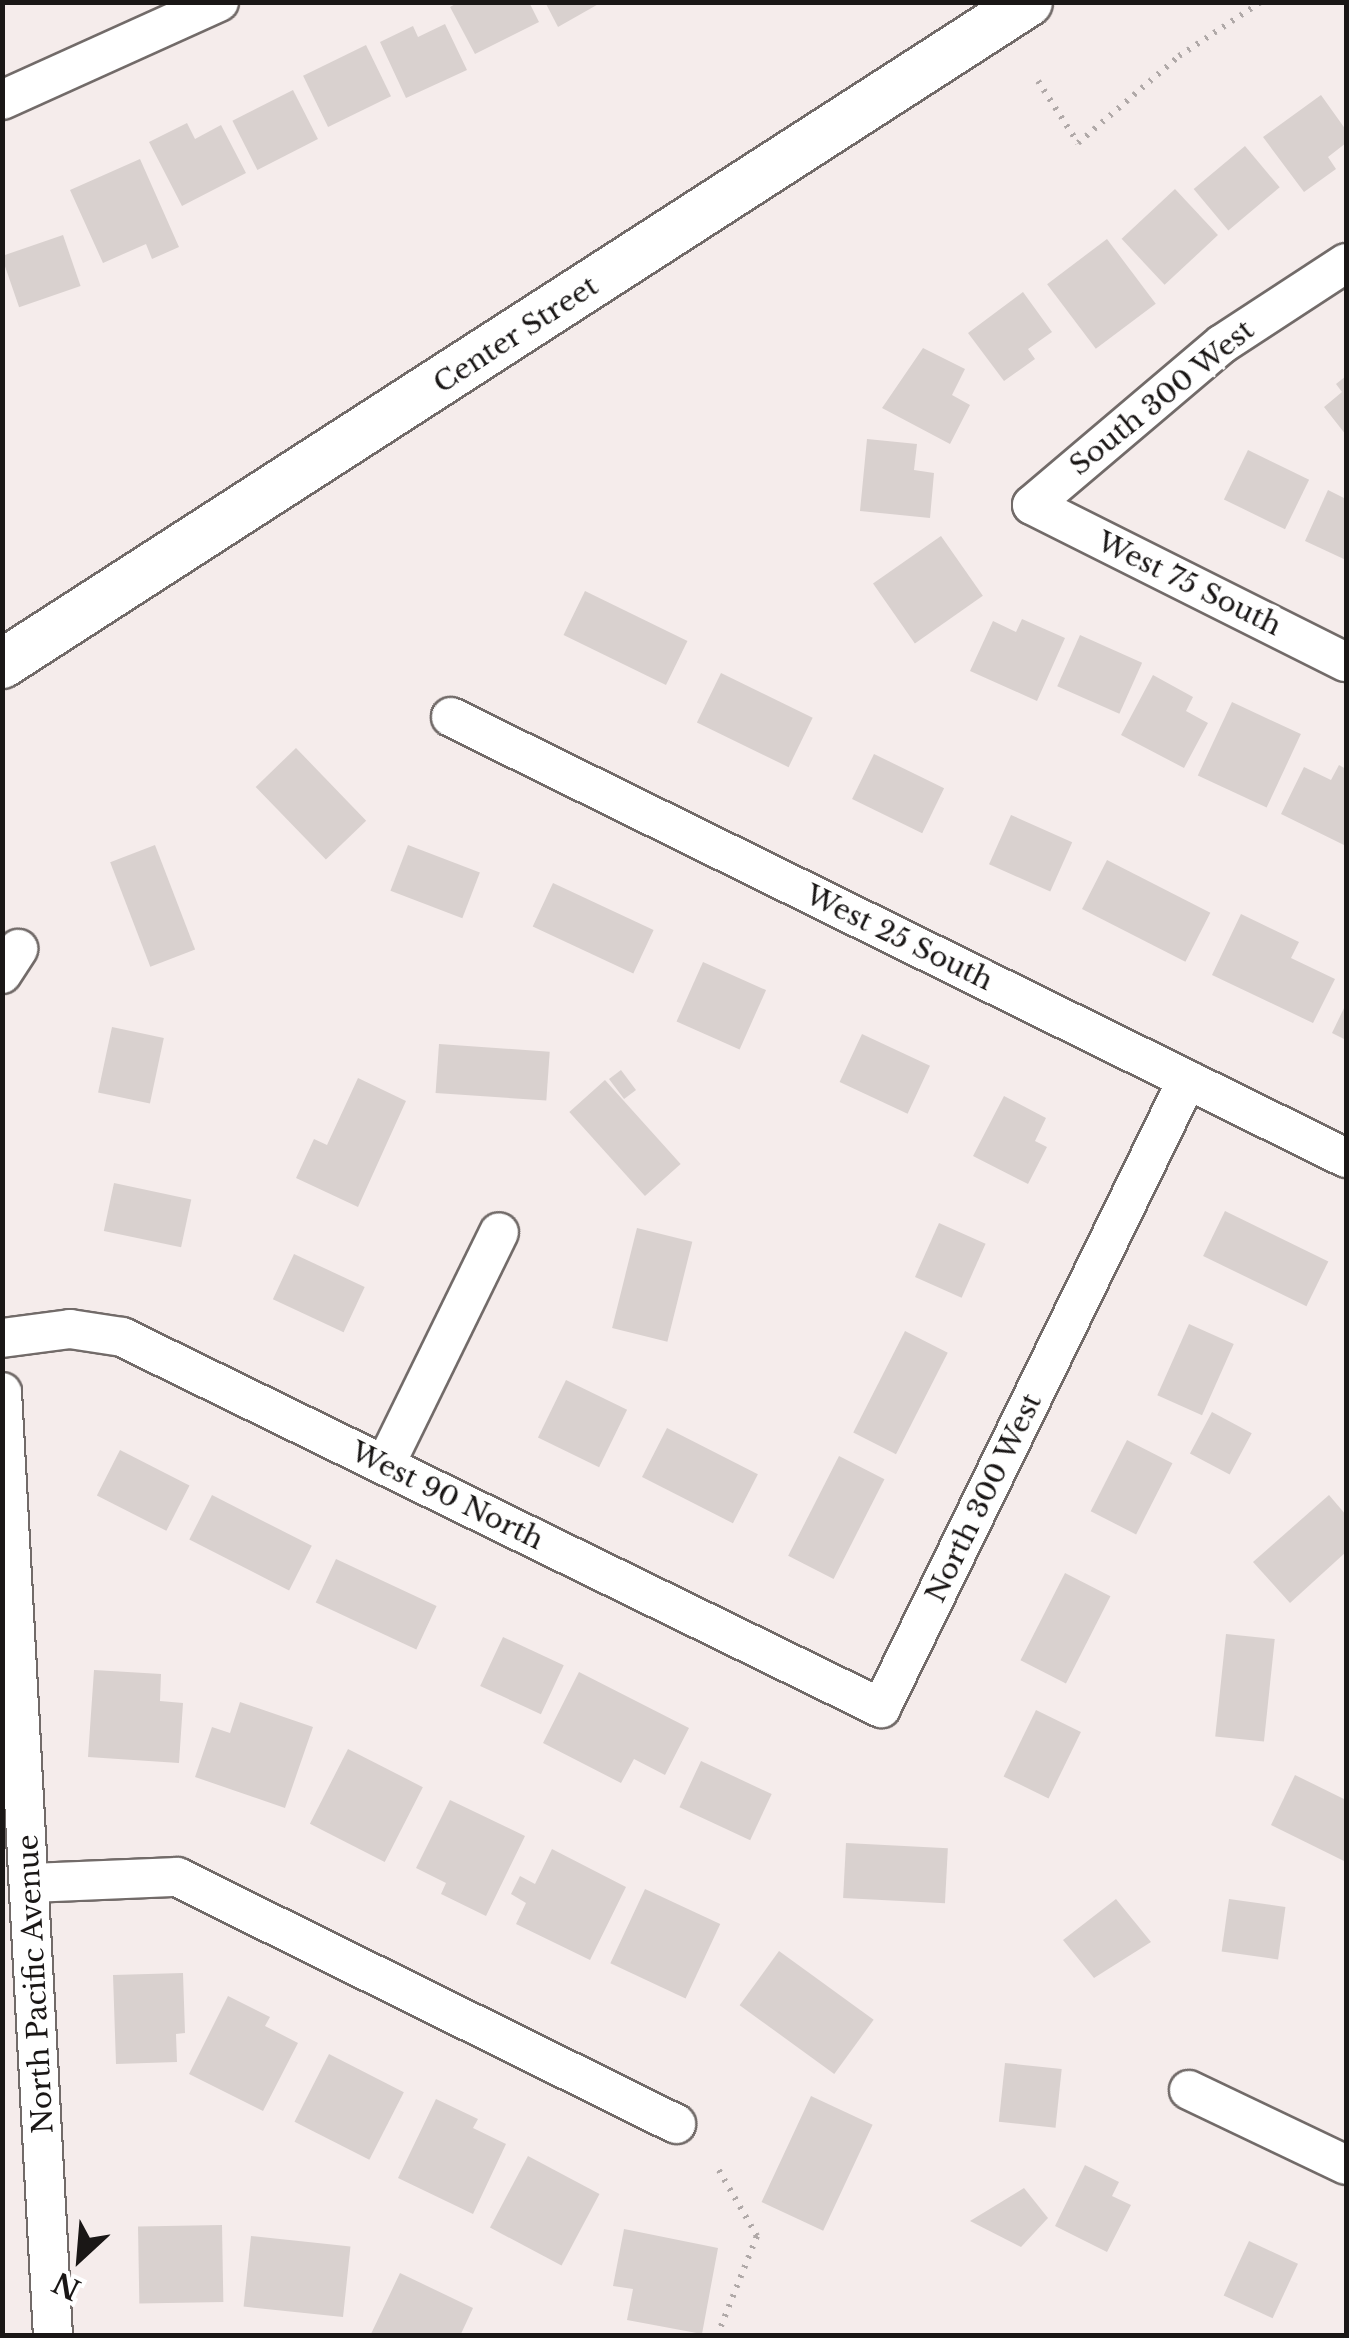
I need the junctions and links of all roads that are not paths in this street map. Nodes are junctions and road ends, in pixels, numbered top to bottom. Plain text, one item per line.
1 (219, 2) edge
2 (1028, 2) edge
3 (2, 100) edge
4 (1346, 263) edge
5 (1032, 505) joint
6 (1346, 662) edge
7 (2, 664) edge
8 (450, 718) dead end
9 (1188, 1080) junction
10 (1346, 1158) edge
11 (498, 1232) dead end
12 (2, 1338) edge
13 (2, 1392) edge
14 (385, 1466) junction
15 (881, 1708) joint
16 (32, 1883) junction
17 (1189, 2090) dead end
18 (676, 2124) dead end
19 (1346, 2165) edge
20 (52, 2336) edge

1 - 3 street
2 - 7 street, Center Street
4 - 5 street, South 300 West
5 - 6 street, West 75 South
8 - 9 street, West 25 South
9 - 10 street, West 25 South
9 - 15 street, North 300 West
11 - 14 street
12 - 14 street, West 90 North
13 - 16 street, North Pacific Avenue
14 - 15 street, West 90 North
16 - 18 street
16 - 20 street, North Pacific Avenue
17 - 19 street

